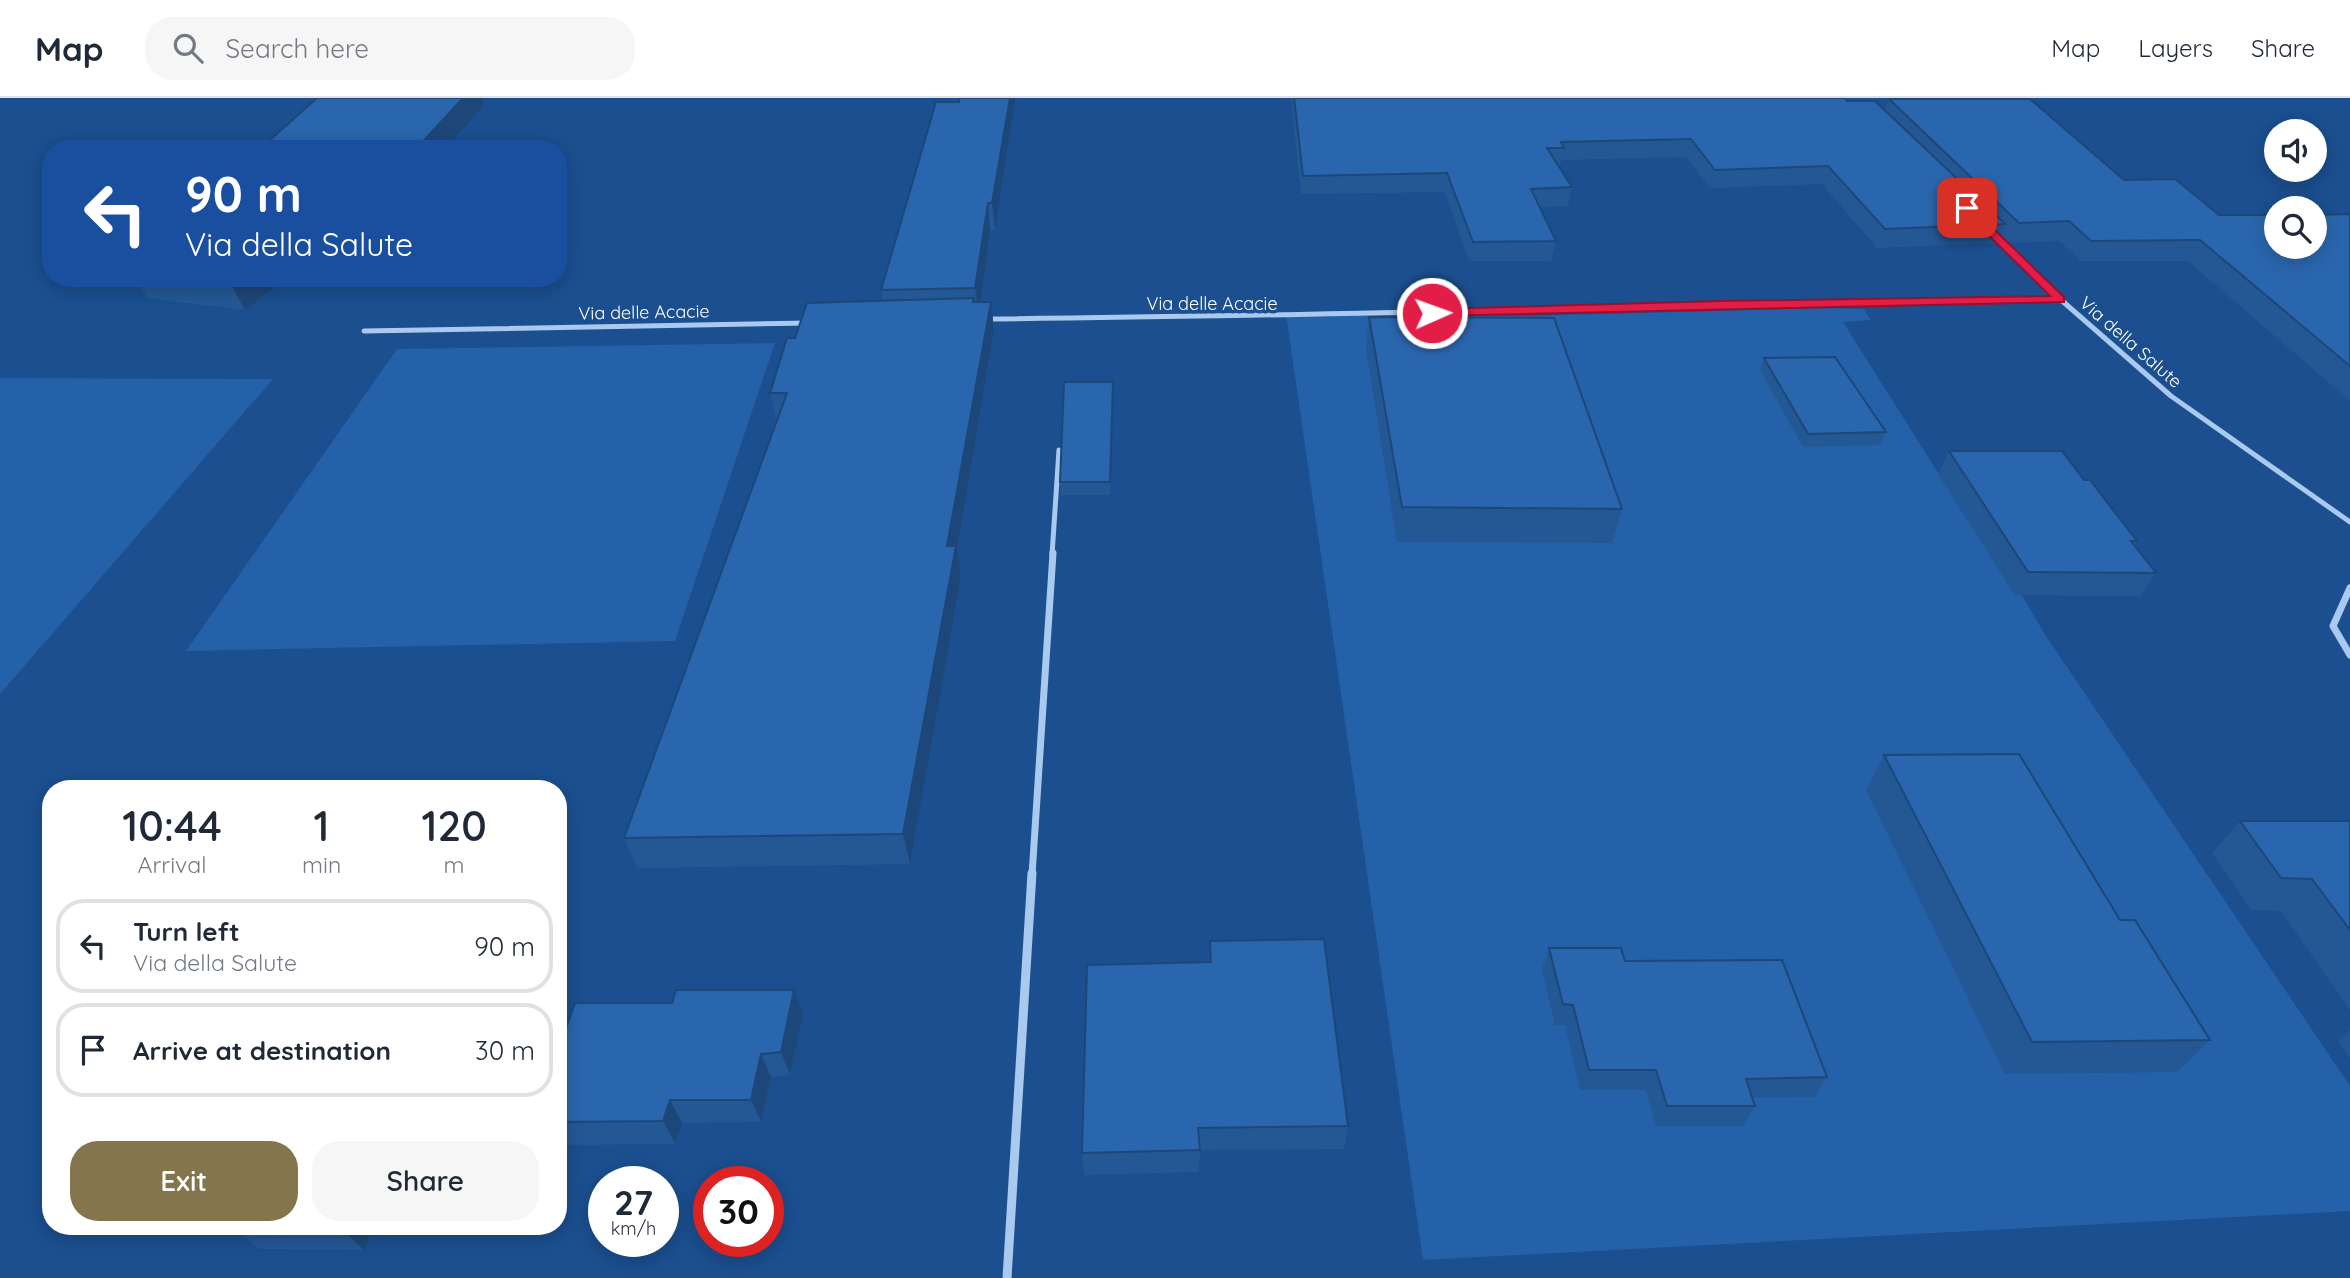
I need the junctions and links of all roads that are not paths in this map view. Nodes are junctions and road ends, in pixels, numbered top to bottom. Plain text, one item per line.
1 (1992, 232) edge
2 (2060, 299) junction
3 (975, 319) edge
4 (822, 322) edge
5 (363, 331) dead end
6 (1059, 450) edge
7 (2350, 522) edge
8 (2350, 589) edge
9 (2350, 655) edge
10 (1007, 1278) edge

1 - 2 street, Via della Salute
2 - 3 street, Via delle Acacie
2 - 7 street, Via della Salute
4 - 5 street, Via delle Acacie
6 - 10 street
8 - 9 street

